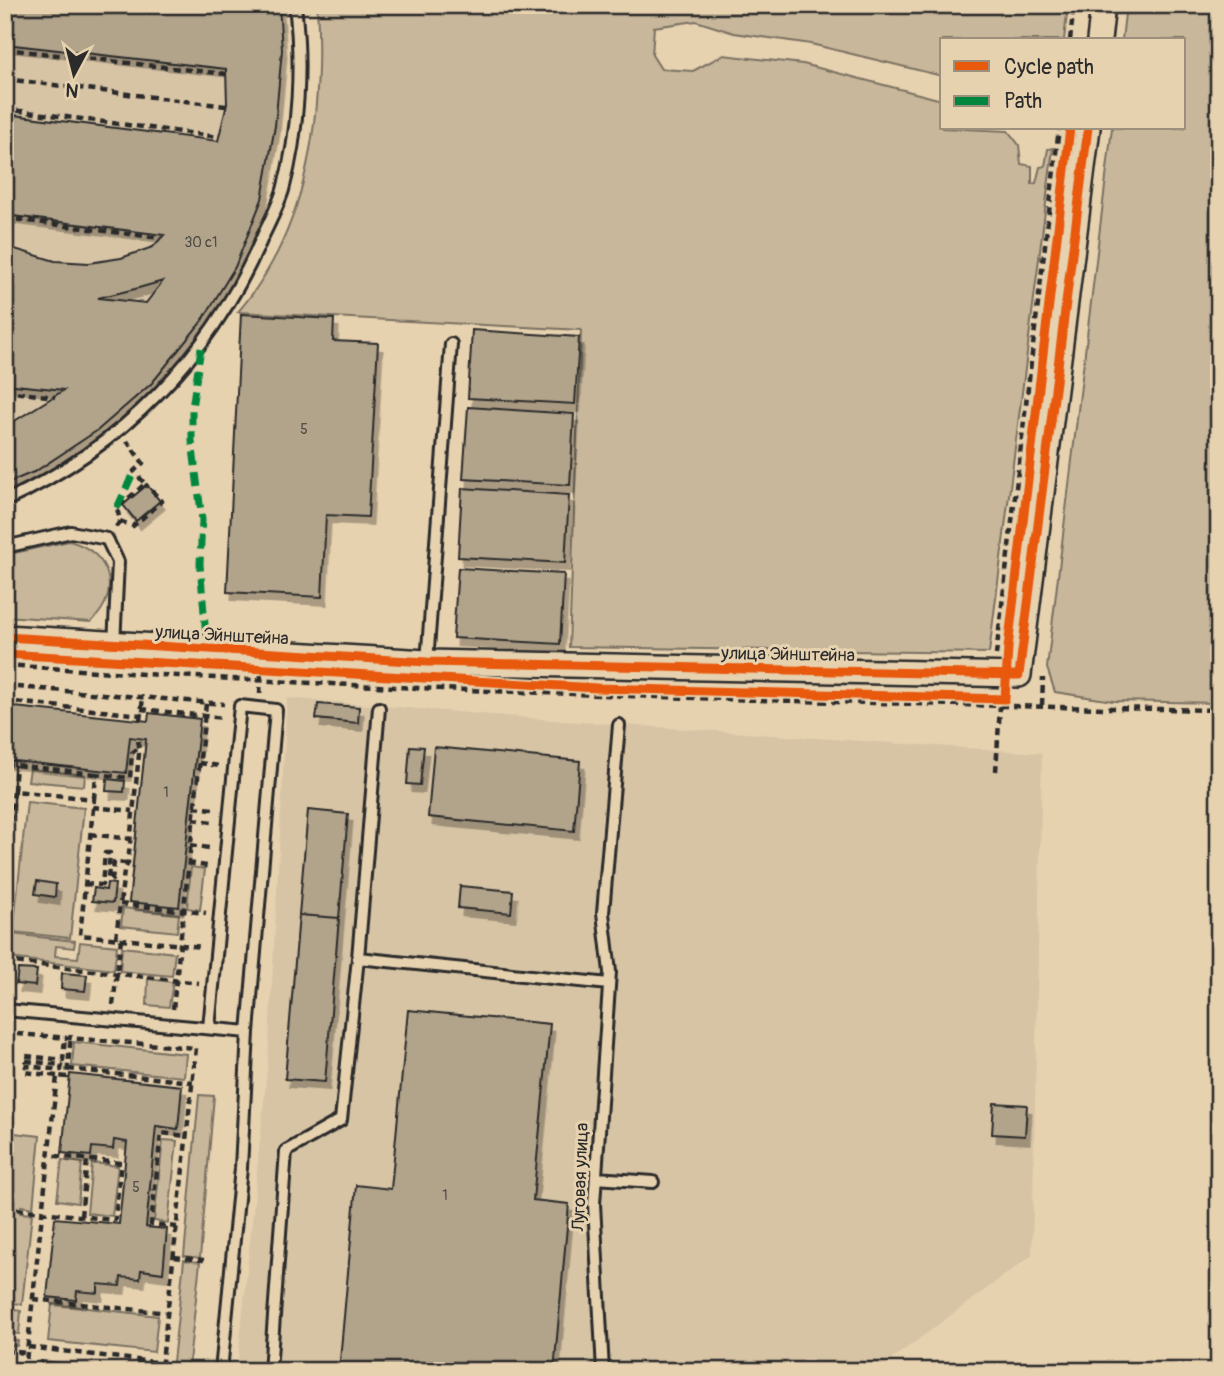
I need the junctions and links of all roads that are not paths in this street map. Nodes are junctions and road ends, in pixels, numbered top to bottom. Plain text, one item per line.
1 (295, 5) edge
2 (1103, 5) edge
3 (1099, 38) edge
4 (1088, 130) edge
5 (451, 344) dead end
6 (5, 501) edge
7 (5, 547) edge
8 (5, 637) edge
9 (114, 645) junction
10 (427, 662) junction
11 (379, 708) dead end
12 (619, 725) dead end
13 (358, 958) junction
14 (609, 984) junction
15 (5, 1010) edge
16 (209, 1028) junction
17 (248, 1032) junction
18 (596, 1178) junction
19 (653, 1182) dead end
20 (221, 1371) edge
21 (270, 1371) edge
22 (603, 1371) edge

1 - 6 lane
2 - 3 street
4 - 10 street, улица Эйнштейна
5 - 10 lane
7 - 9 lane
8 - 9 street, улица Эйнштейна
9 - 10 street, улица Эйнштейна
11 - 13 lane
12 - 14 lane, Луговая улица
13 - 14 lane
13 - 21 lane
14 - 18 lane, Луговая улица
15 - 16 lane
16 - 17 lane
16 - 17 lane
17 - 20 lane
18 - 19 lane
18 - 22 lane, Луговая улица

